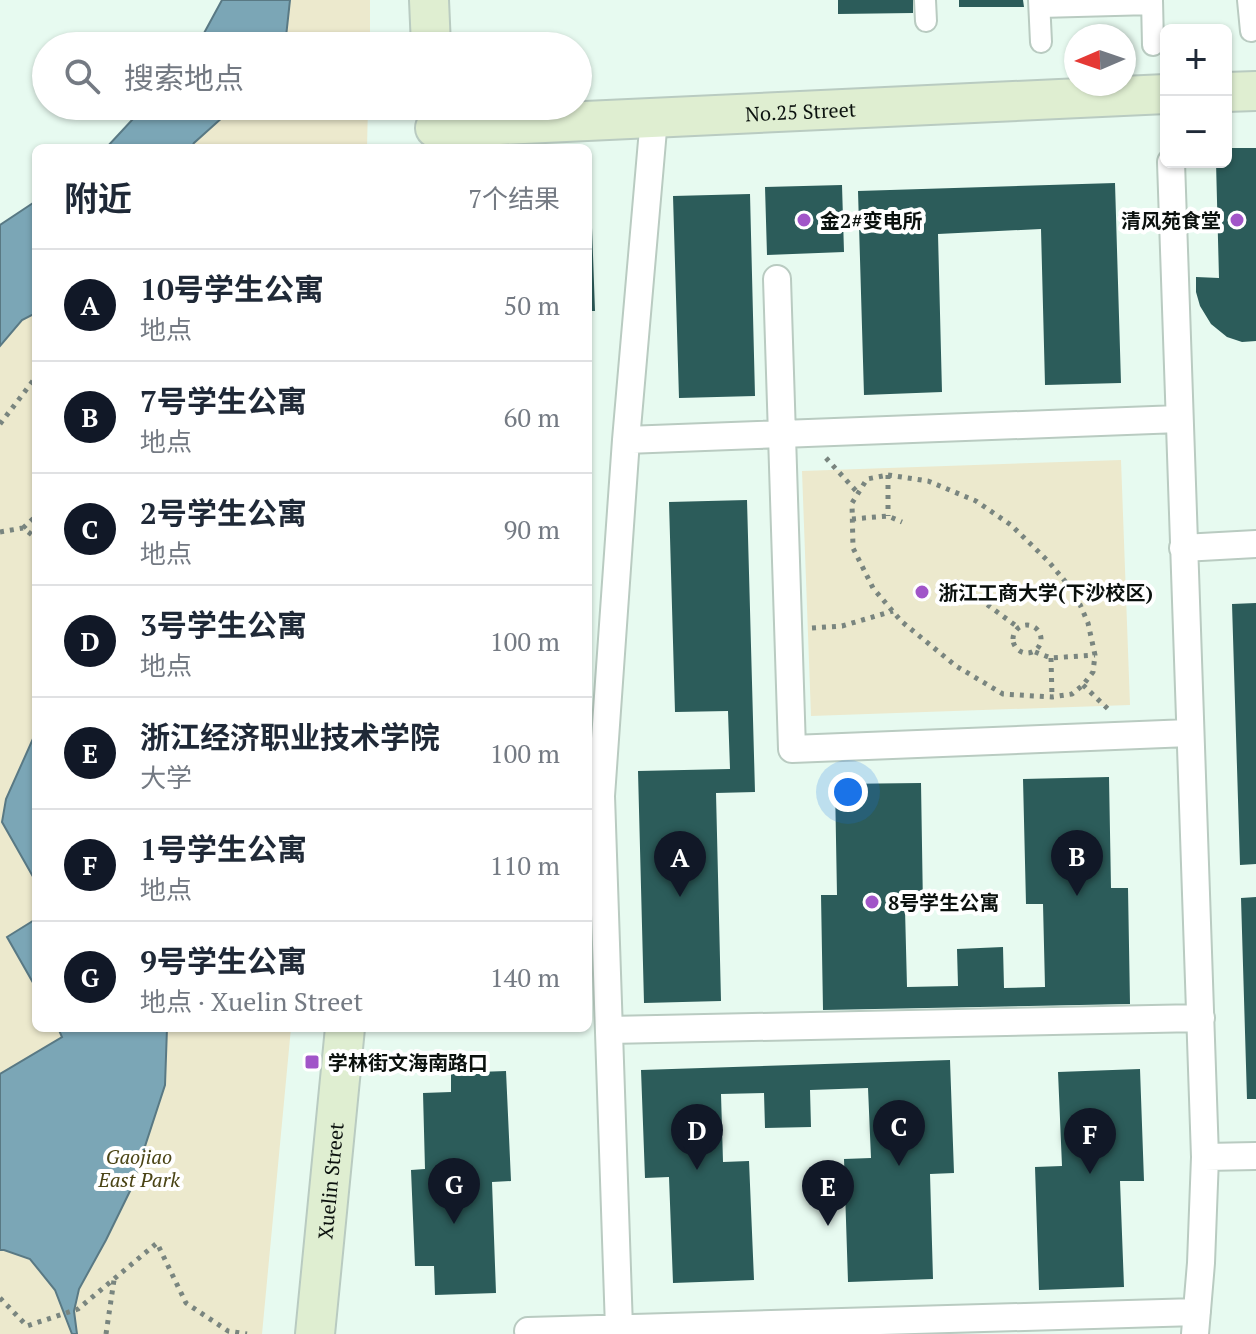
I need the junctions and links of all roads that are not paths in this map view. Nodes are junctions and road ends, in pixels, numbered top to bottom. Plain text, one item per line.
1 (429, 0) edge
2 (925, 0) edge
3 (1248, 0) edge
4 (1152, 2) edge
5 (1040, 4) edge
6 (926, 21) dead end
7 (1251, 31) dead end
8 (430, 32) edge
9 (1041, 42) dead end
10 (1153, 45) dead end
11 (1256, 91) edge
12 (1232, 92) edge
13 (1160, 94) edge
14 (654, 118) junction
15 (434, 127) edge
16 (1171, 168) edge
17 (777, 279) dead end
18 (1179, 419) junction
19 (792, 435) junction
20 (626, 440) junction
21 (1256, 544) edge
22 (1183, 548) junction
23 (1189, 733) junction
24 (1201, 1018) junction
25 (609, 1030) junction
26 (345, 1032) edge
27 (1256, 1156) edge
28 (1205, 1157) junction
29 (1196, 1323) edge
30 (528, 1331) dead end
31 (627, 1331) edge
32 (315, 1334) edge

1 - 8 main road
2 - 6 street
3 - 7 street
4 - 5 street
4 - 10 street
5 - 9 street
11 - 12 main road
13 - 14 main road, No.25 Street
14 - 15 main road, No.25 Street
14 - 20 street
16 - 18 street
17 - 19 street
18 - 19 street
18 - 22 street
19 - 20 street
19 - 23 street
20 - 25 street
21 - 22 street
22 - 23 street
23 - 24 street
24 - 25 street
24 - 28 street
25 - 31 street
26 - 32 main road, Xuelin Street
27 - 28 street
28 - 29 street
29 - 31 street
30 - 31 street

